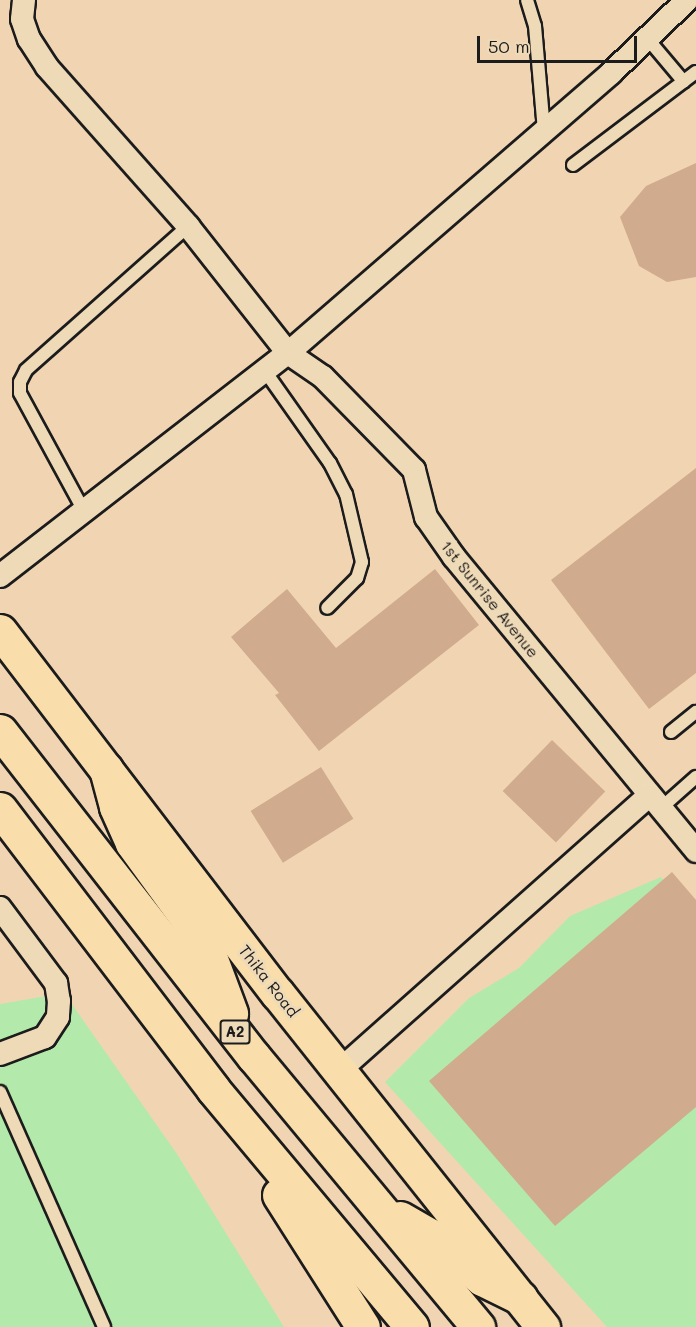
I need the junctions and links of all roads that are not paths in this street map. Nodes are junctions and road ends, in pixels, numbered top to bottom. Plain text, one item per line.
1 (24, 0) edge
2 (527, 0) edge
3 (687, 0) edge
4 (647, 38) junction
5 (696, 72) edge
6 (684, 82) junction
7 (544, 131) junction
8 (573, 165) dead end
9 (188, 226) junction
10 (288, 353) junction
11 (265, 371) junction
12 (84, 511) junction
13 (0, 576) edge
14 (327, 608) dead end
15 (0, 631) edge
16 (696, 712) edge
17 (0, 731) edge
18 (671, 732) dead end
19 (106, 769) junction
20 (696, 777) edge
21 (656, 801) junction
22 (0, 809) edge
23 (696, 850) edge
24 (0, 908) edge
25 (241, 1040) junction
26 (0, 1054) edge
27 (340, 1070) junction
28 (213, 1089) junction
29 (0, 1092) edge
30 (378, 1206) junction
31 (521, 1298) junction
32 (104, 1327) edge
33 (363, 1327) edge
34 (412, 1327) edge
35 (478, 1327) edge
36 (543, 1327) edge

1 - 9 street, 1st Sunrise Avenue
2 - 7 lane
3 - 4 street
4 - 6 lane
4 - 7 street
5 - 6 lane
6 - 8 lane
7 - 10 street
9 - 10 street, 1st Sunrise Avenue
9 - 12 lane
10 - 11 street
10 - 21 street, 1st Sunrise Avenue
11 - 12 street
11 - 14 lane
12 - 13 street
15 - 19 main road, Thika Road
16 - 18 lane
17 - 25 main road, A2
19 - 25 main road
19 - 27 main road, Thika Road
20 - 21 lane
21 - 23 street, 1st Sunrise Avenue
21 - 27 street
22 - 28 main road
24 - 26 street
25 - 30 main road, A2
27 - 31 main road, Thika Road
28 - 33 main road
28 - 34 main road
29 - 32 lane
30 - 31 main road
30 - 35 main road, A2
31 - 36 main road, Thika Road

